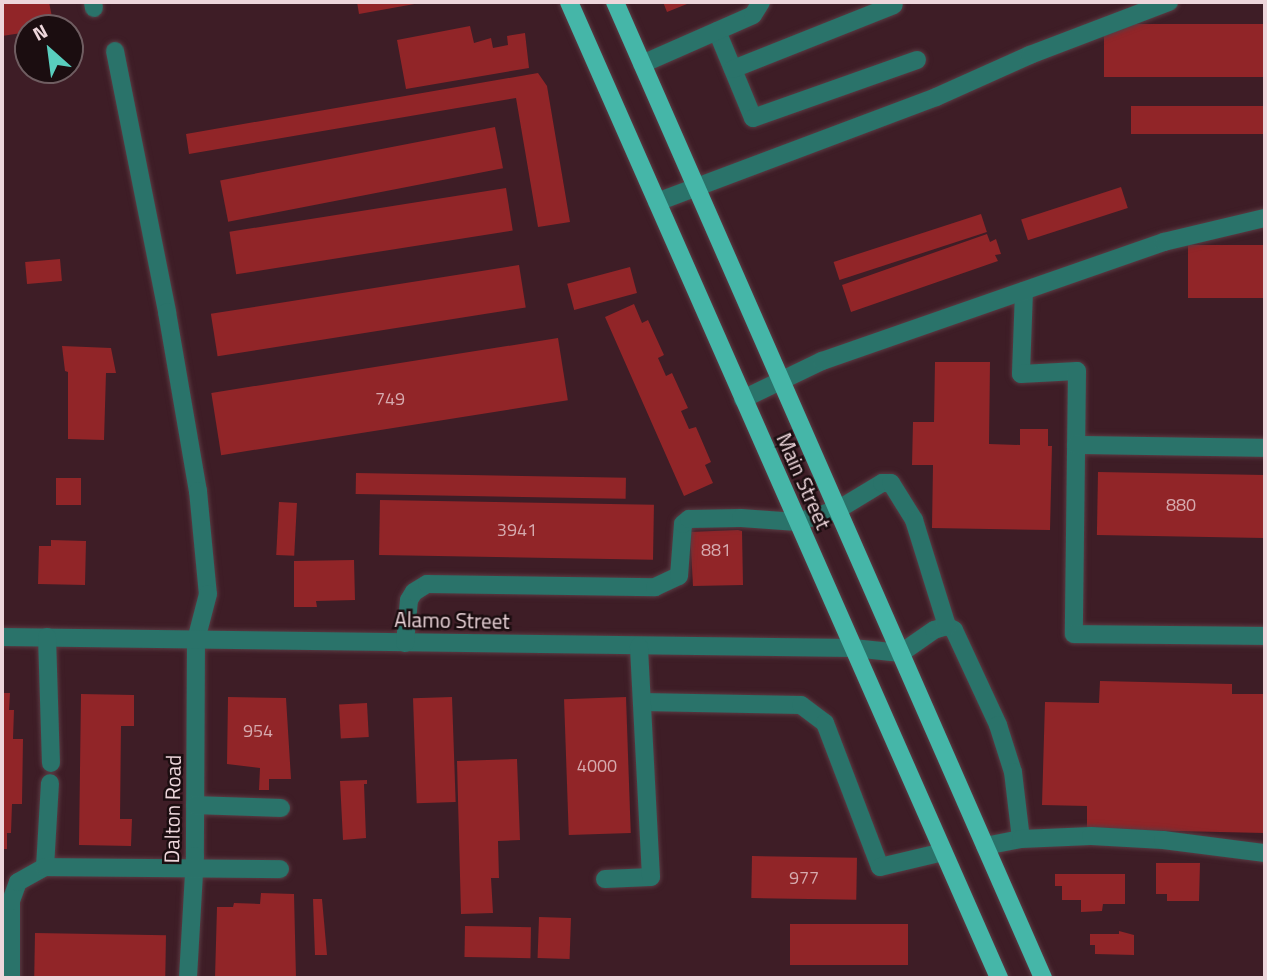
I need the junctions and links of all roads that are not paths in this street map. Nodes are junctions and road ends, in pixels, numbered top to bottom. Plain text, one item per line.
1 (569, 2) edge
2 (615, 2) edge
3 (761, 2) edge
4 (1169, 2) edge
5 (894, 5) dead end
6 (717, 31) junction
7 (115, 51) dead end
8 (917, 60) dead end
9 (642, 64) junction
10 (733, 69) junction
11 (697, 186) junction
12 (657, 202) junction
13 (1265, 218) edge
14 (1024, 290) junction
15 (783, 380) junction
16 (743, 399) junction
17 (1076, 445) junction
18 (1265, 448) edge
19 (839, 509) junction
20 (797, 522) junction
21 (947, 626) junction
22 (1265, 636) edge
23 (2, 637) edge
24 (47, 637) junction
25 (196, 640) junction
26 (405, 643) junction
27 (639, 646) junction
28 (853, 648) junction
29 (901, 653) junction
30 (642, 702) junction
31 (51, 763) dead end
32 (50, 783) dead end
33 (195, 805) junction
34 (281, 808) dead end
35 (1021, 839) junction
36 (985, 846) junction
37 (943, 852) junction
38 (1265, 853) edge
39 (45, 867) junction
40 (195, 869) junction
41 (280, 869) dead end
42 (605, 879) dead end
43 (11, 978) edge
44 (188, 978) edge
45 (999, 978) edge
46 (1043, 978) edge

1 - 12 main road, Main Street
2 - 9 main road, Main Street
3 - 6 street
4 - 11 street
5 - 10 street
6 - 9 street
6 - 10 street
7 - 25 street, Dalton Road
8 - 10 street
9 - 11 main road, Main Street
11 - 12 street
11 - 15 main road, Main Street
12 - 16 main road, Main Street
13 - 14 street
14 - 15 street
14 - 17 street
15 - 16 street
15 - 19 main road, Main Street
16 - 20 main road, Main Street
17 - 18 street
17 - 22 street
19 - 20 street
19 - 21 street
19 - 29 main road, Main Street
20 - 26 street
20 - 28 main road, Main Street
21 - 29 street
21 - 35 street
23 - 24 street, Alamo Street
24 - 25 street, Alamo Street
24 - 31 street
25 - 26 street, Alamo Street
25 - 33 street, Dalton Road
26 - 27 street, Alamo Street
27 - 28 street, Alamo Street
27 - 30 street
28 - 29 street, Alamo Street
28 - 37 main road, Main Street
29 - 36 main road, Main Street
30 - 37 street
30 - 42 street
32 - 39 street
33 - 34 street
33 - 40 street, Dalton Road
35 - 36 street
35 - 38 street
36 - 46 main road, Main Street
37 - 45 main road, Main Street
39 - 40 street
39 - 43 street
40 - 41 street
40 - 44 street, Dalton Road

